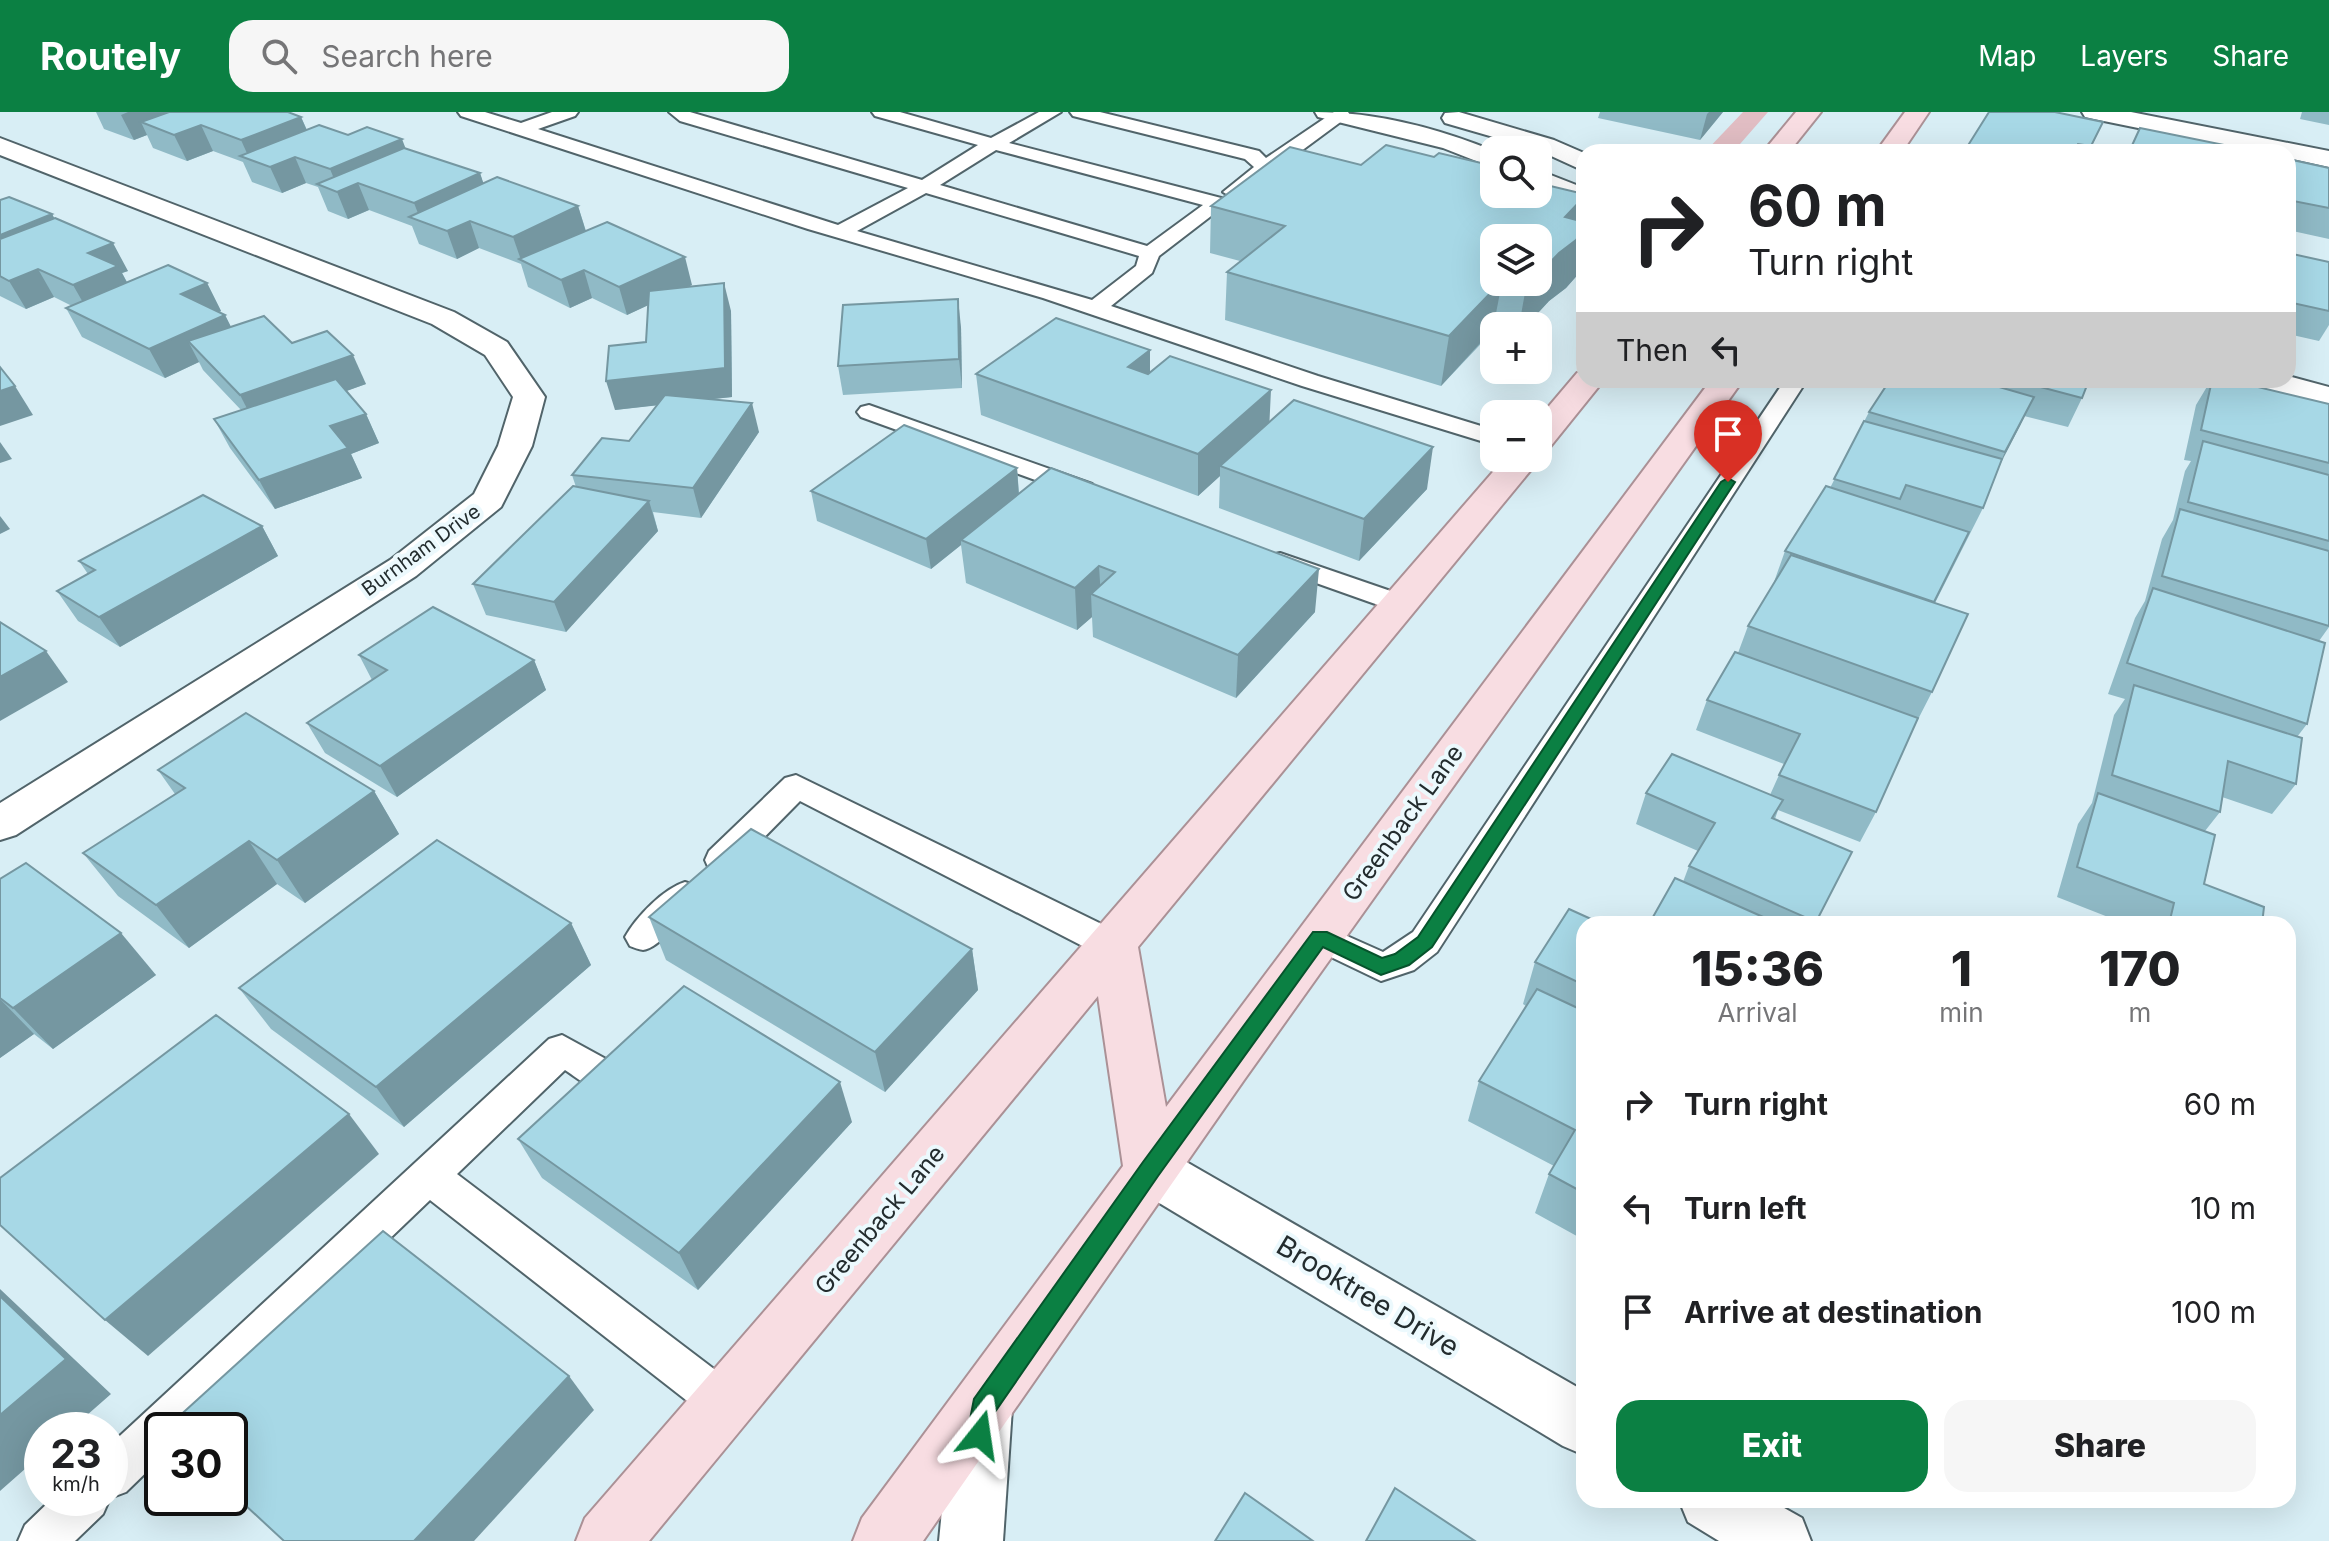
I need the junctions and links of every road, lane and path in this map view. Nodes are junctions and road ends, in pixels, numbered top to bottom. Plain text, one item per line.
1 (467, 112) edge
2 (569, 112) edge
3 (881, 112) edge
4 (1052, 112) edge
5 (1079, 112) edge
6 (1427, 112) edge
7 (1809, 112) edge
8 (1917, 112) edge
9 (2094, 112) edge
10 (688, 114) edge
11 (1334, 114) edge
12 (521, 129) junction
13 (993, 144) junction
14 (1783, 144) edge
15 (1895, 144) edge
16 (2254, 144) edge
17 (0, 146) edge
18 (2296, 152) edge
19 (1480, 154) edge
20 (1576, 159) edge
21 (2329, 159) edge
22 (40, 162) junction
23 (1265, 167) junction
24 (0, 176) edge
25 (1552, 184) edge
26 (924, 187) junction
27 (1576, 194) edge
28 (1218, 203) junction
29 (840, 232) junction
30 (1150, 253) junction
31 (1095, 308) junction
32 (1581, 388) edge
33 (1721, 388) edge
34 (1791, 388) edge
35 (2296, 388) edge
36 (2329, 397) edge
37 (869, 412) dead end
38 (1552, 423) edge
39 (1480, 434) edge
40 (1511, 472) edge
41 (1104, 497) edge
42 (1251, 550) edge
43 (1398, 603) junction
44 (0, 824) edge
45 (642, 937) dead end
46 (1320, 937) junction
47 (1114, 946) junction
48 (613, 1081) edge
49 (1150, 1169) junction
50 (429, 1176) junction
51 (724, 1403) junction
52 (982, 1408) junction
53 (1576, 1420) edge
54 (128, 1459) edge
55 (1723, 1508) edge
56 (68, 1516) edge
57 (41, 1541) edge
58 (608, 1541) edge
59 (885, 1541) edge
60 (971, 1541) edge
61 (1779, 1541) edge

1 - 12 lane
2 - 12 lane
3 - 13 lane
4 - 13 lane
5 - 23 lane
6 - 20 street
7 - 14 main road
8 - 15 main road
9 - 16 street
10 - 26 lane
11 - 19 street
11 - 23 lane
12 - 29 lane
13 - 26 lane
13 - 28 lane
17 - 22 street, Burnham Drive
18 - 21 street
22 - 24 street
22 - 44 street, Burnham Drive
23 - 28 lane
25 - 27 street
26 - 29 lane
26 - 30 lane
28 - 30 lane
29 - 31 lane
30 - 31 lane
31 - 39 lane
32 - 38 main road
33 - 46 main road, Greenback Lane
34 - 46 lane
35 - 36 street
37 - 41 lane
40 - 43 main road, Greenback Lane
42 - 43 lane
43 - 47 main road, Greenback Lane
45 - 47 lane
46 - 49 main road, Greenback Lane
47 - 49 main road
47 - 51 main road, Greenback Lane
48 - 50 lane
49 - 52 main road, Greenback Lane
49 - 53 street, Brooktree Drive
50 - 51 lane
50 - 54 lane
51 - 58 main road, Greenback Lane
52 - 59 main road, Greenback Lane
52 - 60 street
55 - 61 street
56 - 57 lane

